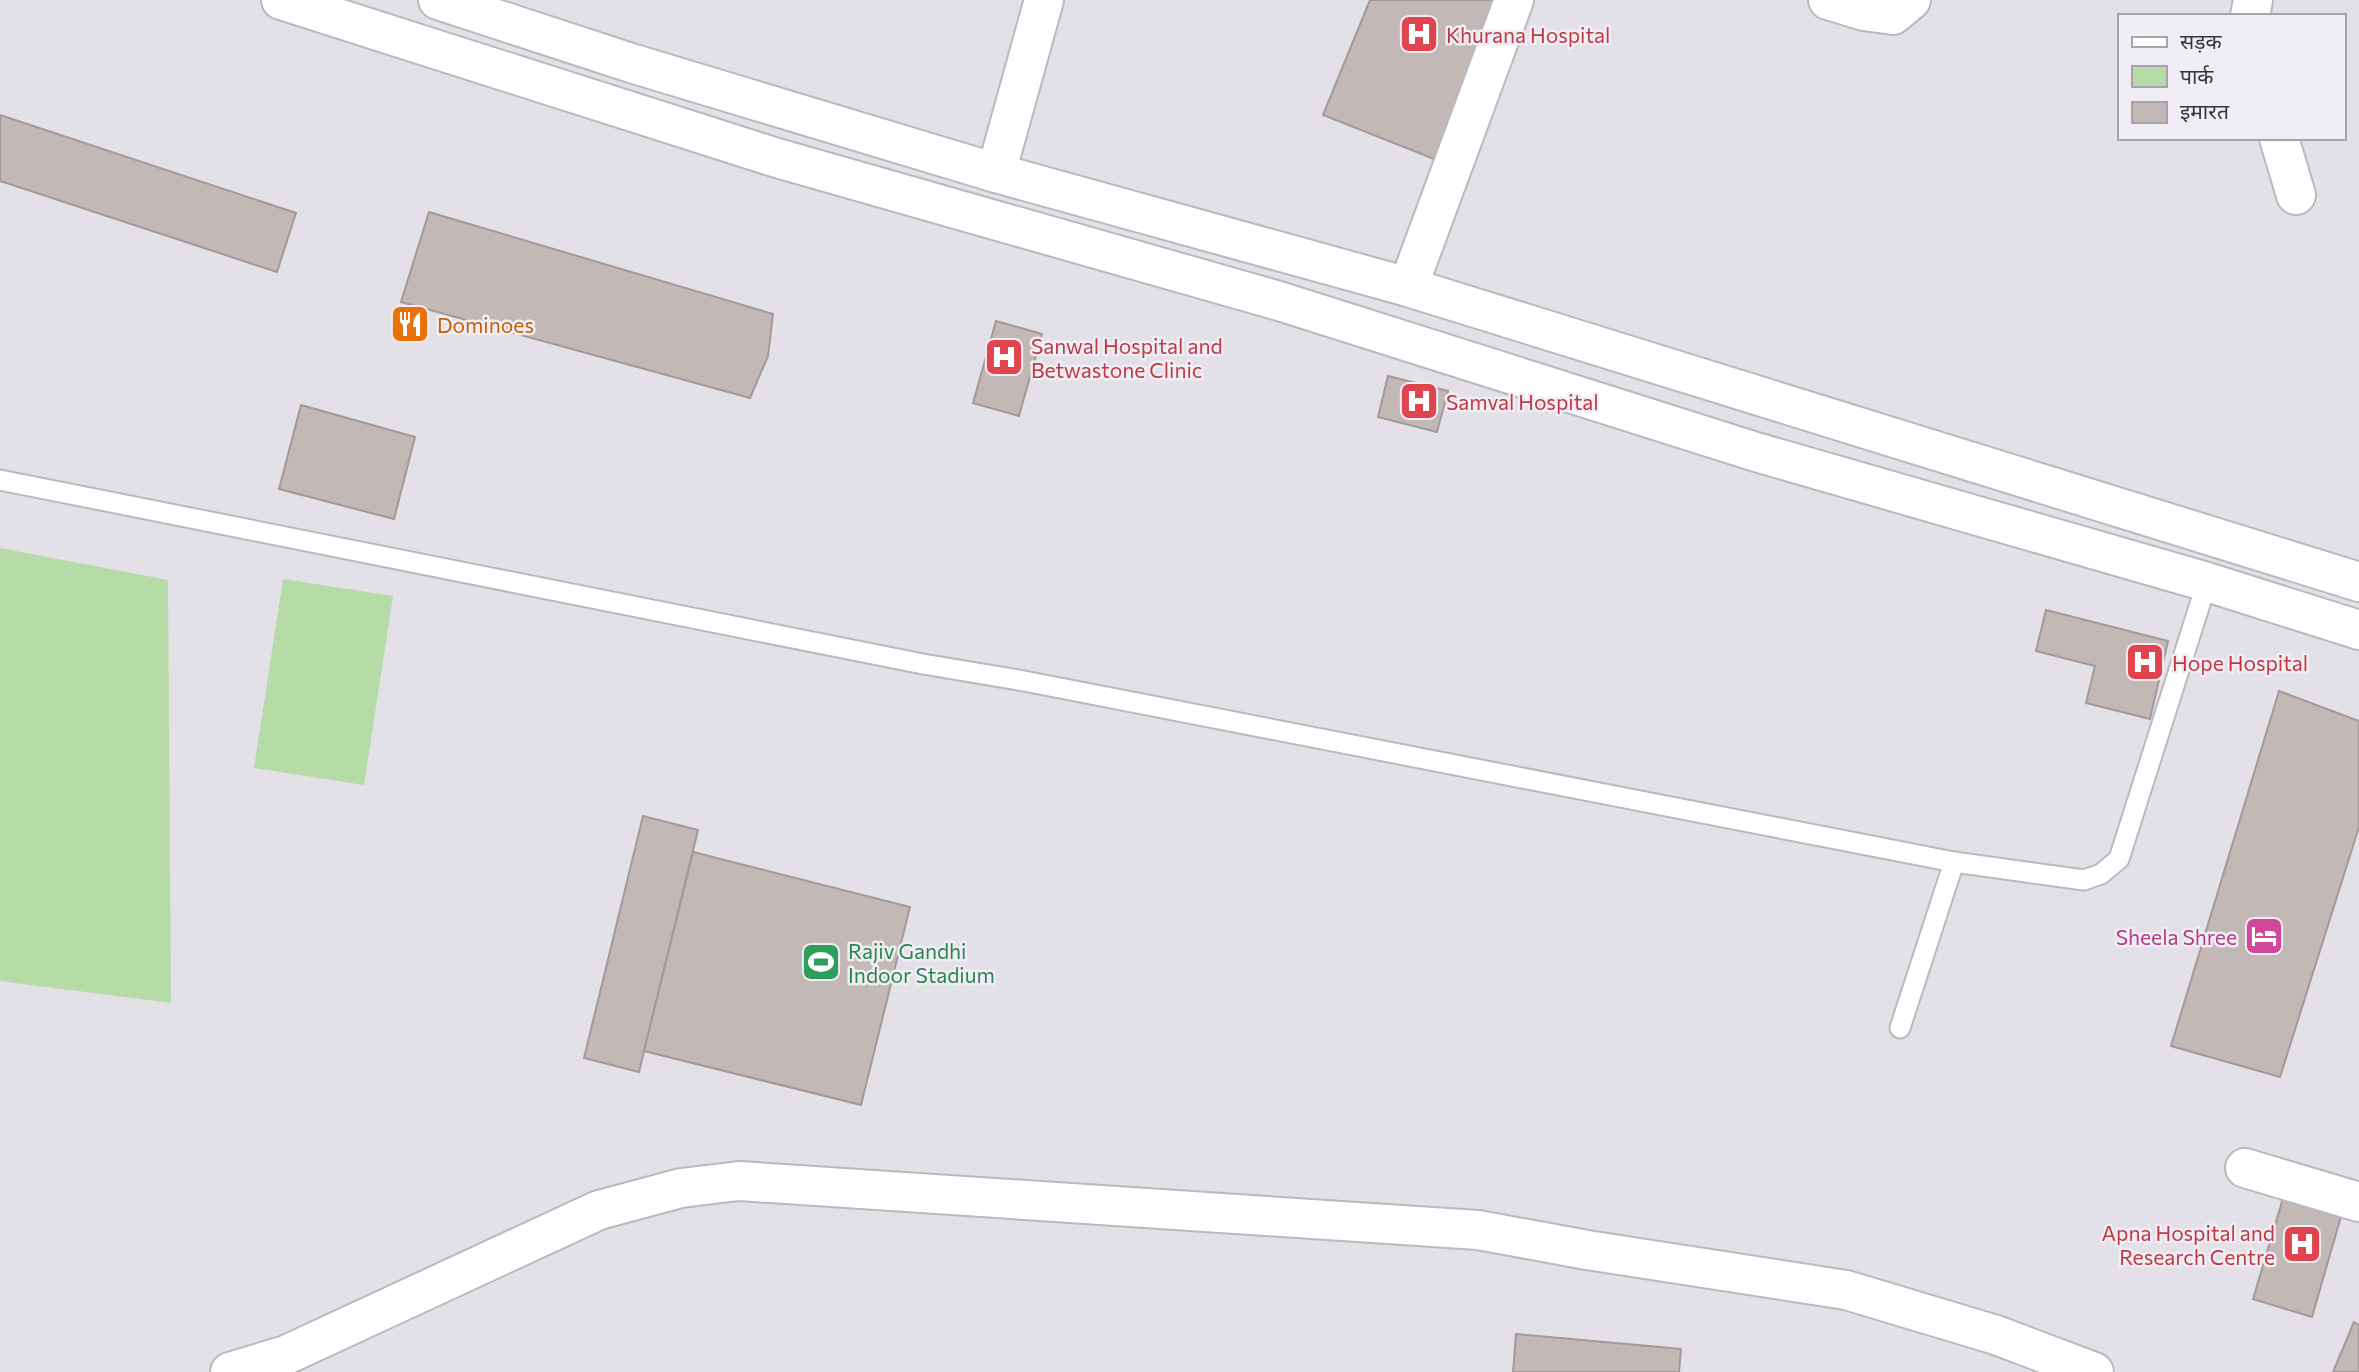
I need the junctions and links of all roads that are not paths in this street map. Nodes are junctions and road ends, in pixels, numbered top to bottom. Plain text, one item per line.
1 (281, 0) edge
2 (438, 0) edge
3 (1044, 0) edge
4 (1514, 0) edge
5 (1828, 0) edge
6 (1911, 0) edge
7 (2280, 140) edge
8 (996, 173) junction
9 (2296, 195) dead end
10 (1408, 287) junction
11 (0, 480) edge
12 (2207, 582) junction
13 (2359, 582) edge
14 (2359, 630) edge
15 (1954, 862) junction
16 (1900, 1028) dead end
17 (2245, 1168) dead end
18 (2359, 1202) edge
19 (230, 1372) edge
20 (2094, 1372) edge

1 - 12 main road
2 - 8 main road
3 - 8 main road
4 - 10 main road
5 - 6 main road
7 - 9 main road
8 - 10 main road
10 - 13 main road
11 - 15 lane
12 - 14 main road
12 - 15 lane
15 - 16 lane
17 - 18 main road
19 - 20 main road

